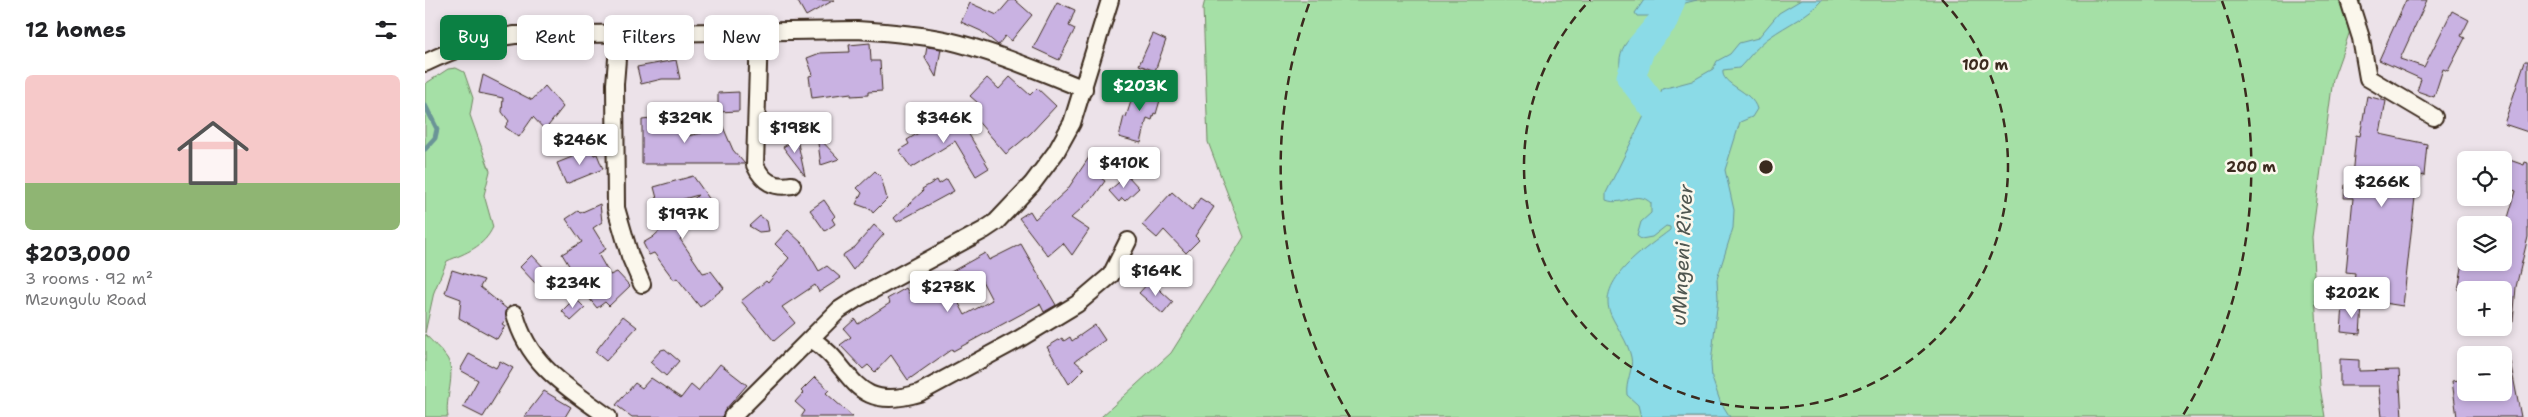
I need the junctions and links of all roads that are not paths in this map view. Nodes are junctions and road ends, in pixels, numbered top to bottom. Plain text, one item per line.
1 (1110, 0) edge
2 (2349, 0) edge
3 (779, 32) edge
4 (604, 34) edge
5 (617, 60) edge
6 (758, 60) edge
7 (425, 63) edge
8 (1084, 89) junction
9 (2433, 117) dead end
10 (792, 185) dead end
11 (1128, 241) dead end
12 (642, 284) dead end
13 (515, 314) dead end
14 (811, 339) junction
15 (608, 417) edge
16 (731, 417) edge

1 - 8 street
2 - 9 street
3 - 8 street
4 - 7 street
5 - 12 street
6 - 10 street
8 - 14 street
11 - 14 street
13 - 15 street
14 - 16 street

